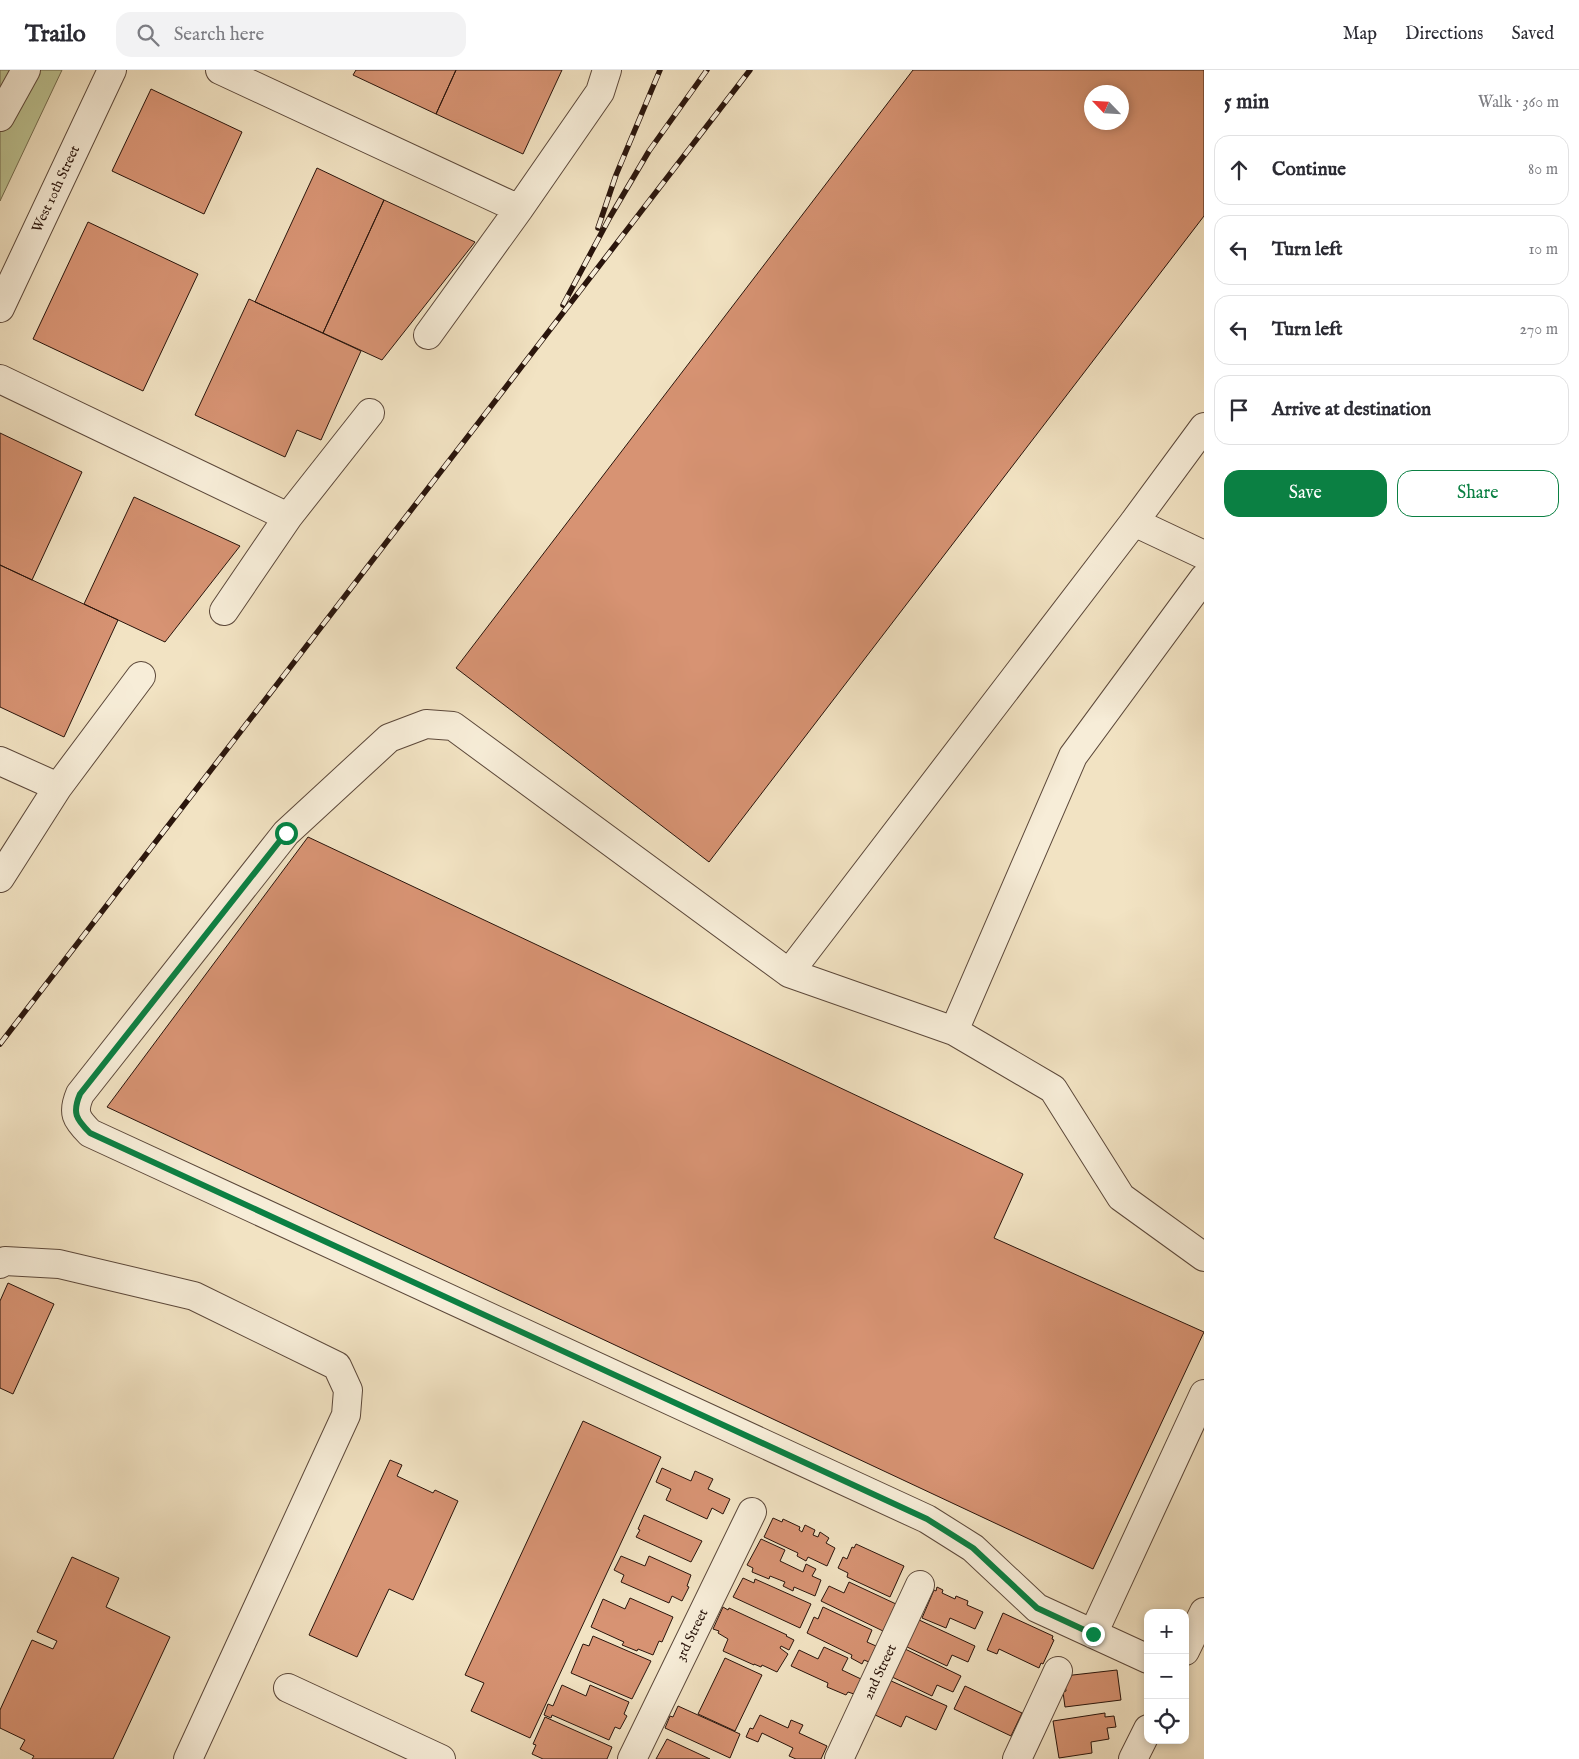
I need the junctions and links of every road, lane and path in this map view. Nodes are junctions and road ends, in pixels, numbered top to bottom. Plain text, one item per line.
1 (26, 70) edge
2 (112, 70) edge
3 (220, 70) edge
4 (607, 70) edge
5 (0, 117) edge
6 (519, 208) junction
7 (0, 308) edge
8 (428, 335) dead end
9 (0, 380) edge
10 (370, 413) dead end
11 (1204, 427) edge
12 (288, 517) junction
13 (1134, 522) junction
14 (1204, 555) edge
15 (1204, 578) edge
16 (224, 611) dead end
17 (141, 676) dead end
18 (0, 761) edge
19 (58, 788) junction
20 (0, 878) edge
21 (788, 973) junction
22 (954, 1031) junction
23 (1204, 1257) edge
24 (0, 1264) edge
25 (1204, 1394) edge
26 (752, 1512) dead end
27 (920, 1585) dead end
28 (1204, 1612) edge
29 (1093, 1634) junction
30 (1189, 1643) edge
31 (1144, 1657) edge
32 (1058, 1671) dead end
33 (288, 1688) dead end
34 (1144, 1738) edge
35 (188, 1759) edge
36 (441, 1759) edge
37 (632, 1759) edge
38 (840, 1759) edge
39 (1017, 1759) edge
40 (1134, 1759) edge

1 - 5 street
2 - 7 street, West 10th Street
3 - 6 street
4 - 6 street
6 - 8 street
9 - 12 street
10 - 12 street
11 - 13 street
12 - 16 street
13 - 14 street
13 - 21 street
15 - 22 street
17 - 19 street
18 - 19 street
19 - 20 street
21 - 22 street
21 - 29 street
22 - 23 street
24 - 35 street
25 - 29 street
26 - 37 street, 3rd Street
27 - 38 street, 2nd Street
28 - 30 street
29 - 31 street
32 - 39 street
33 - 36 street
34 - 40 street

